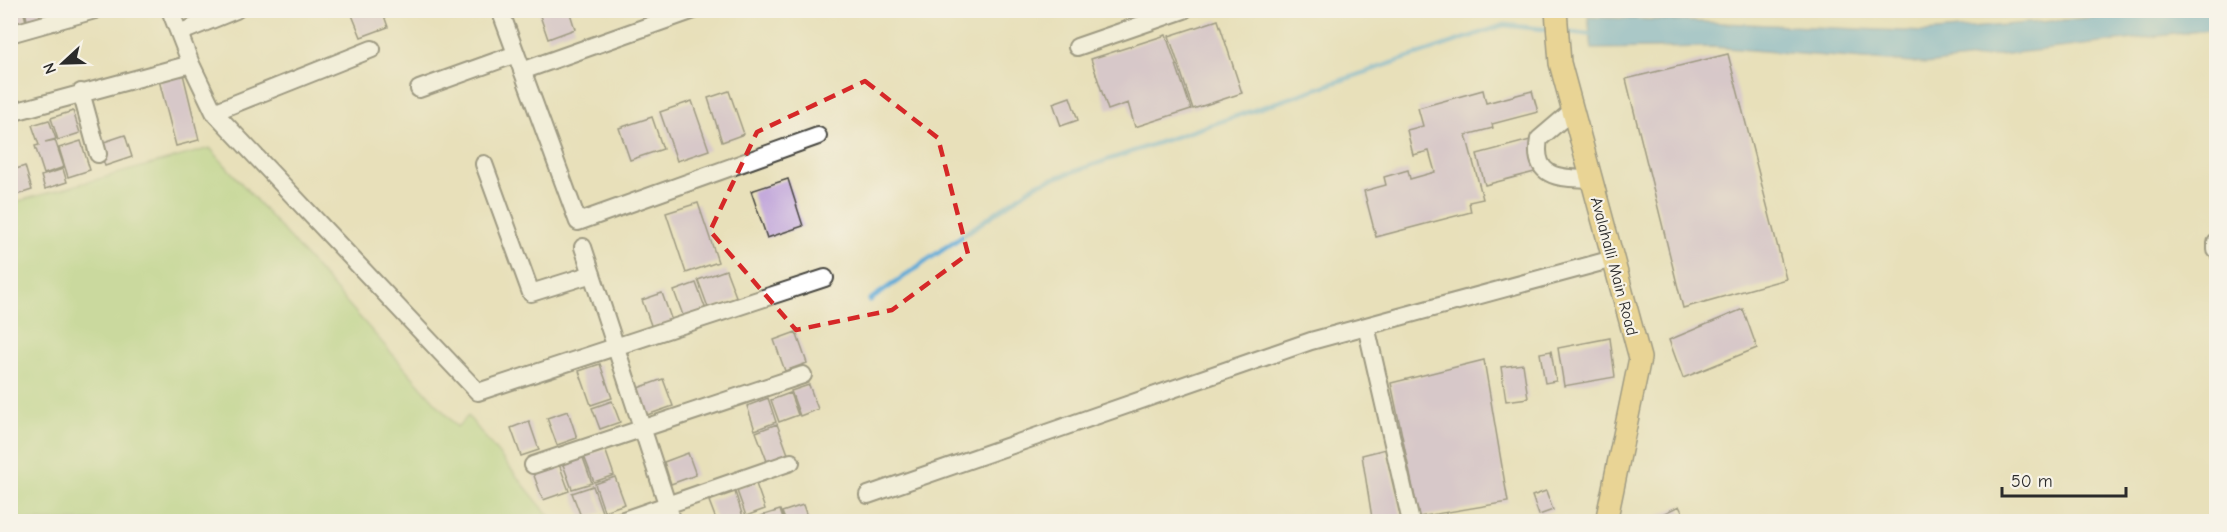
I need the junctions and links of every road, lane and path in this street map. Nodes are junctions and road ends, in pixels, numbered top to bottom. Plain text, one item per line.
1 (95, 10) edge
2 (171, 10) edge
3 (236, 10) edge
4 (500, 10) edge
5 (694, 10) edge
6 (1184, 10) edge
7 (1556, 10) edge
8 (179, 33) junction
9 (10, 34) edge
10 (1077, 47) dead end
11 (372, 49) dead end
12 (516, 54) junction
13 (191, 64) junction
14 (522, 71) junction
15 (419, 89) dead end
16 (81, 92) junction
17 (1573, 110) junction
18 (10, 112) edge
19 (214, 112) junction
20 (818, 136) dead end
21 (98, 154) dead end
22 (484, 164) dead end
23 (1591, 179) junction
24 (2217, 243) edge
25 (583, 247) dead end
26 (2217, 250) edge
27 (1613, 259) junction
28 (592, 274) junction
29 (825, 278) dead end
30 (1366, 326) junction
31 (617, 347) junction
32 (803, 375) dead end
33 (642, 429) junction
34 (791, 462) dead end
35 (533, 465) dead end
36 (868, 495) dead end
37 (667, 503) junction
38 (618, 522) edge
39 (673, 522) edge
40 (1412, 522) edge
41 (1606, 522) edge

1 - 9 street
2 - 8 street
3 - 8 street
4 - 12 street
5 - 14 street
6 - 10 street
7 - 17 main road, Avalahalli Main Road
8 - 13 street
11 - 19 street
12 - 14 street
12 - 15 street
13 - 16 street
13 - 19 street
14 - 20 street
16 - 18 street
16 - 21 street
17 - 23 main road, Avalahalli Main Road
17 - 23 street
19 - 31 street
22 - 28 street
23 - 27 main road, Avalahalli Main Road
24 - 26 street
25 - 28 street
27 - 30 street
27 - 41 main road, Avalahalli Main Road
28 - 31 street
29 - 31 street
30 - 36 street
30 - 40 street
31 - 33 street
32 - 33 street
33 - 35 street
33 - 37 street
34 - 37 street
37 - 38 street
37 - 39 street

